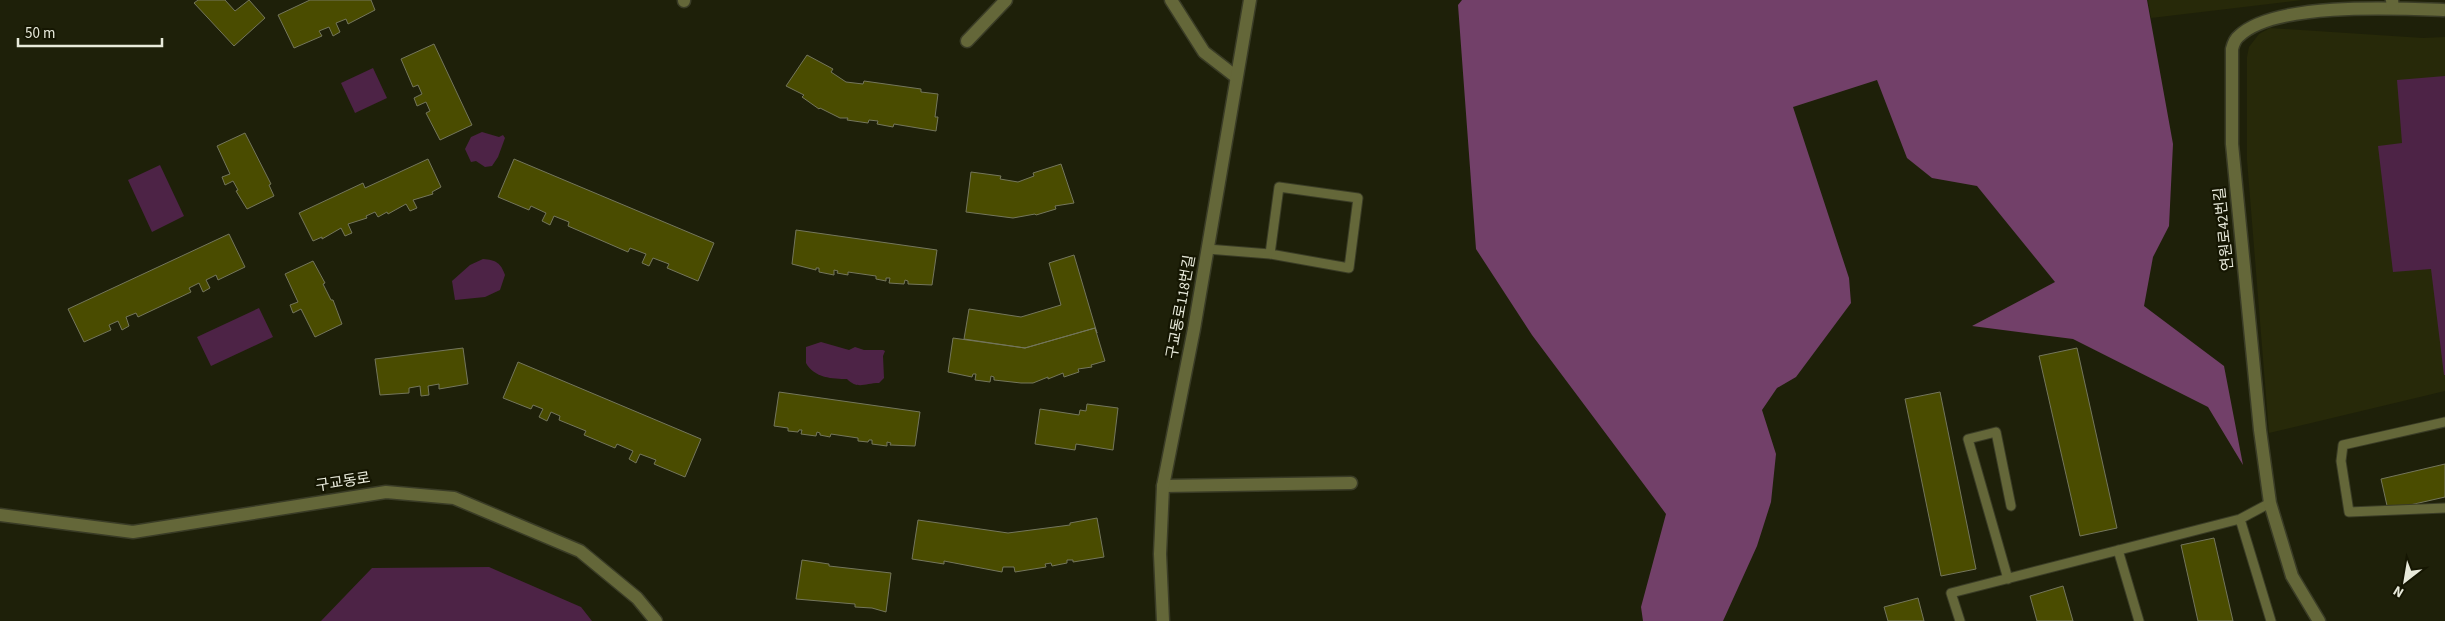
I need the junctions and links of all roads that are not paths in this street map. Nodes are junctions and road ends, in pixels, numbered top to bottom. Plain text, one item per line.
1 (1006, 0) edge
2 (1171, 0) edge
3 (1250, 0) edge
4 (2392, 4) edge
5 (2444, 10) edge
6 (967, 42) dead end
7 (1235, 76) junction
8 (1207, 249) junction
9 (1270, 254) junction
10 (2445, 422) edge
11 (1351, 483) dead end
12 (1164, 486) junction
13 (2270, 503) junction
14 (2011, 506) dead end
15 (2445, 508) edge
16 (0, 515) edge
17 (2240, 519) junction
18 (2118, 550) junction
19 (2008, 579) junction
20 (2137, 620) edge
21 (656, 621) edge
22 (1163, 621) edge
23 (1960, 621) edge
24 (2270, 621) edge
25 (2319, 621) edge

1 - 6 street
2 - 7 street
3 - 7 street, 구교동로118번길
4 - 5 street, 연원로42번길
4 - 13 street, 연원로42번길
7 - 8 street, 구교동로118번길
8 - 9 lane
8 - 12 street, 구교동로118번길
9 - 9 lane
10 - 15 lane
11 - 12 street
12 - 22 street, 구교동로118번길
13 - 17 lane
13 - 25 street, 연원로42번길
14 - 19 lane
16 - 21 street, 구교동로
17 - 18 lane
17 - 24 lane
18 - 19 lane
18 - 20 lane
19 - 23 lane

